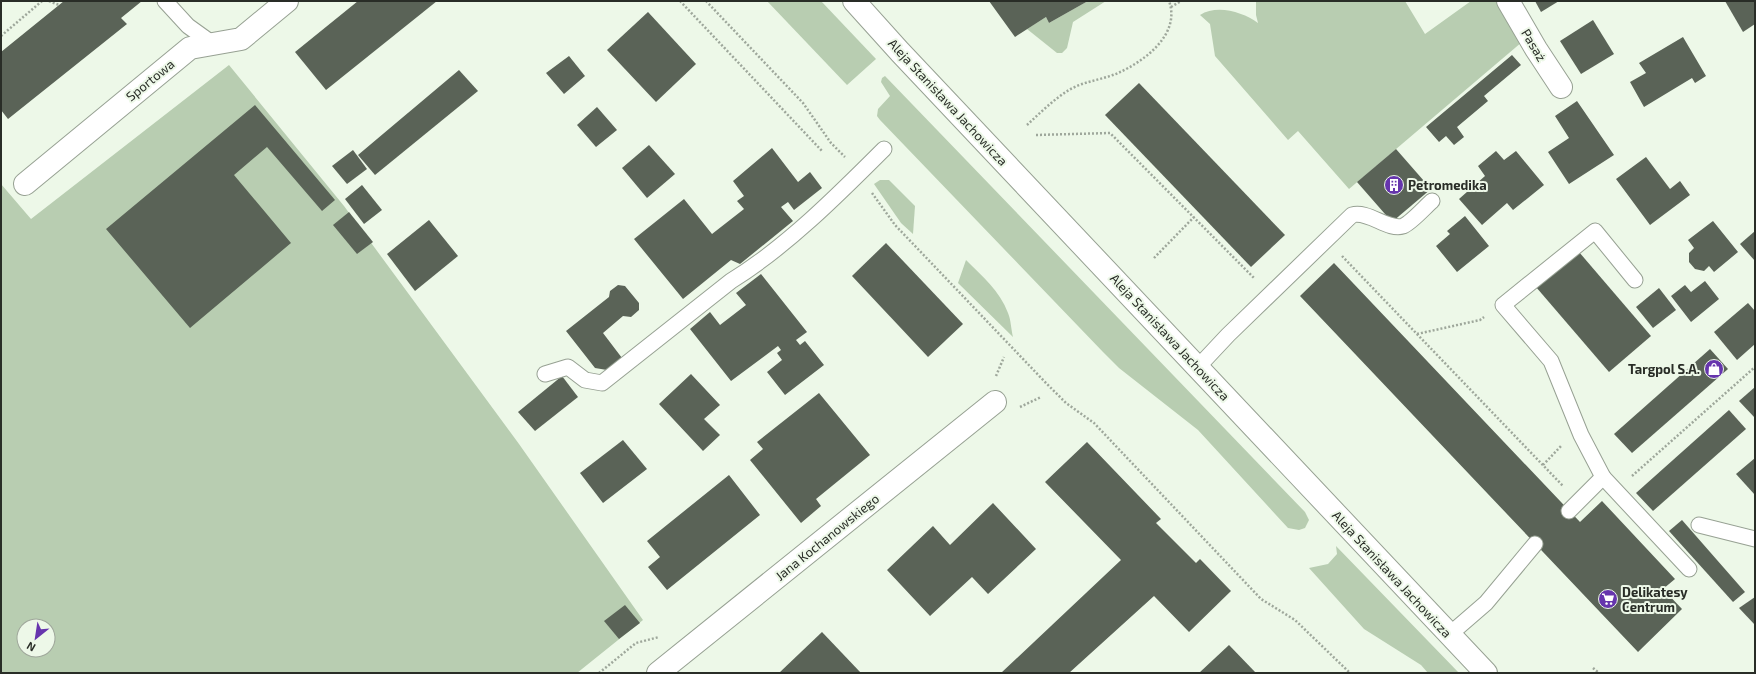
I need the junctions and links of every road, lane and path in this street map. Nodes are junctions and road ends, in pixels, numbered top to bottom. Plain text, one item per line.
1 (42, 1) edge
2 (49, 1) edge
3 (165, 1) edge
4 (287, 1) edge
5 (680, 1) edge
6 (706, 1) edge
7 (854, 1) edge
8 (1169, 1) edge
9 (1181, 1) edge
10 (1508, 1) edge
11 (59, 5) dead end
12 (1171, 7) junction
13 (1, 36) edge
14 (213, 44) junction
15 (1562, 87) dead end
16 (1027, 125) dead end
17 (1036, 135) dead end
18 (884, 149) dead end
19 (822, 151) dead end
20 (858, 175) junction
21 (25, 184) dead end
22 (1432, 201) dead end
23 (1194, 217) junction
24 (1326, 239) junction
25 (1154, 258) dead end
26 (1635, 280) dead end
27 (1270, 294) junction
28 (1503, 305) junction
29 (1417, 334) junction
30 (1198, 367) junction
31 (1755, 367) edge
32 (545, 374) dead end
33 (995, 402) dead end
34 (1603, 477) junction
35 (1616, 490) junction
36 (1573, 506) joint
37 (1699, 525) dead end
38 (1755, 539) edge
39 (1535, 544) dead end
40 (1689, 569) dead end
41 (1449, 634) junction
42 (1593, 668) dead end
43 (658, 673) edge
44 (1350, 673) edge
45 (1486, 673) edge
46 (1599, 673) edge

1 - 13 path
2 - 11 path
3 - 14 lane
4 - 14 main road, Sportowa
5 - 19 path
6 - 20 path
7 - 30 main road, Aleja Stanisława Jachowicza
8 - 12 path
9 - 12 path
10 - 15 main road, Pasaż
12 - 16 path
14 - 21 main road, Sportowa
17 - 23 path
18 - 20 lane
20 - 32 lane
20 - 44 path
22 - 24 lane
23 - 25 path
23 - 27 path
24 - 27 lane
24 - 29 path
26 - 28 lane
27 - 30 lane
28 - 29 path
28 - 34 lane
29 - 36 path
30 - 41 main road, Aleja Stanisława Jachowicza
31 - 35 path
33 - 43 main road, Jana Kochanowskiego
34 - 35 lane
34 - 36 lane
35 - 40 lane
37 - 38 lane
39 - 41 lane
41 - 45 main road, Aleja Stanisława Jachowicza
42 - 46 path

